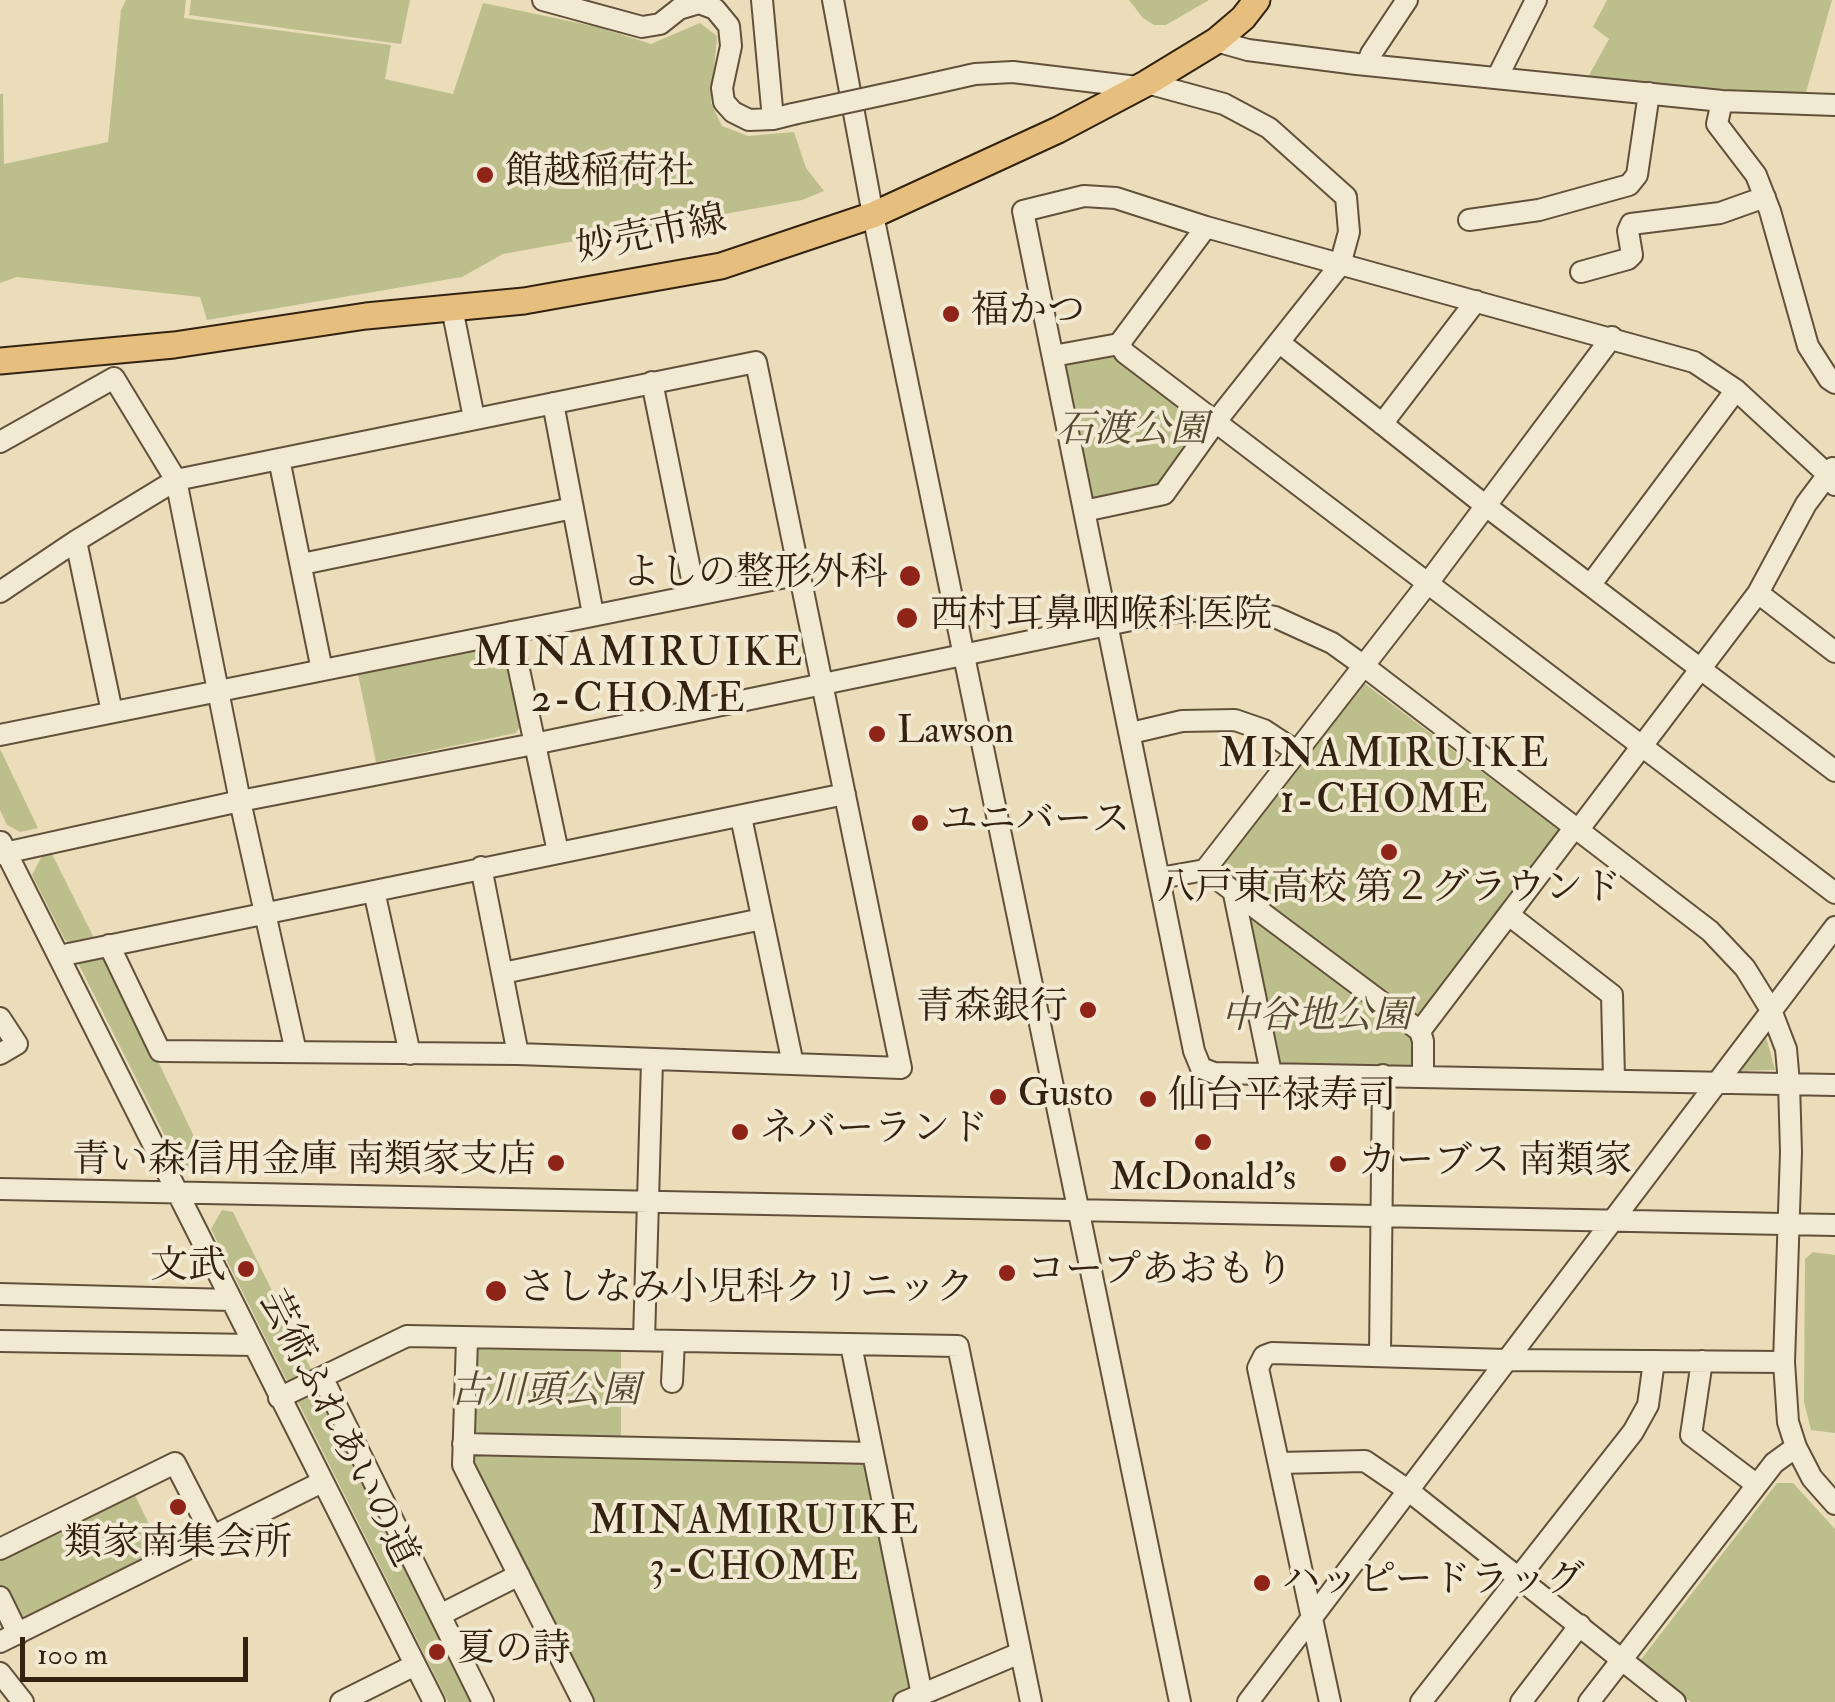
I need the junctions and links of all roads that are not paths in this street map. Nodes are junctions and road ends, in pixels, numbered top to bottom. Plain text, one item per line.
1 (543, 0) edge
2 (762, 0) edge
3 (833, 0) edge
4 (1257, 0) edge
5 (1407, 0) edge
6 (1536, 0) edge
7 (1216, 41) junction
8 (1368, 65) junction
9 (1497, 78) junction
10 (1142, 85) junction
11 (1649, 94) junction
12 (1722, 101) junction
13 (1835, 105) edge
14 (783, 117) junction
15 (1765, 197) junction
16 (873, 214) junction
17 (1468, 220) dead end
18 (1206, 227) junction
19 (1340, 265) junction
20 (1582, 272) dead end
21 (1476, 301) junction
22 (452, 308) junction
23 (1612, 337) junction
24 (1118, 344) junction
25 (1280, 344) junction
26 (1054, 356) junction
27 (0, 361) edge
28 (652, 382) junction
29 (1835, 383) edge
30 (1736, 390) junction
31 (552, 402) junction
32 (474, 418) junction
33 (1217, 420) junction
34 (1382, 424) junction
35 (0, 442) edge
36 (278, 459) junction
37 (1832, 475) edge
38 (176, 480) junction
39 (1486, 506) junction
40 (573, 508) junction
41 (1084, 511) junction
42 (76, 541) junction
43 (302, 564) junction
44 (802, 574) junction
45 (1428, 583) junction
46 (1590, 584) junction
47 (0, 592) edge
48 (1758, 593) junction
49 (695, 594) junction
50 (593, 614) junction
51 (1107, 626) junction
52 (511, 632) junction
53 (1835, 652) edge
54 (964, 654) junction
55 (1364, 666) junction
56 (1700, 669) junction
57 (322, 670) junction
58 (823, 684) junction
59 (219, 690) junction
60 (112, 712) junction
61 (1131, 732) junction
62 (0, 734) edge
63 (534, 744) junction
64 (1642, 746) junction
65 (1296, 751) junction
66 (1835, 771) edge
67 (846, 794) junction
68 (240, 801) junction
69 (741, 817) junction
70 (1577, 828) junction
71 (2, 849) edge
72 (558, 852) junction
73 (480, 867) junction
74 (1205, 870) junction
75 (1160, 878) junction
76 (374, 891) junction
77 (1835, 892) edge
78 (1234, 894) junction
79 (264, 913) junction
80 (1509, 915) junction
81 (762, 919) junction
82 (1835, 928) edge
83 (109, 945) junction
84 (59, 956) junction
85 (503, 973) junction
86 (1771, 1010) junction
87 (0, 1018) edge
88 (1420, 1031) junction
89 (296, 1052) junction
90 (0, 1054) edge
91 (410, 1054) junction
92 (518, 1054) junction
93 (652, 1061) junction
94 (793, 1064) junction
95 (1271, 1073) junction
96 (1383, 1075) junction
97 (1423, 1076) junction
98 (1614, 1079) junction
99 (1718, 1081) junction
100 (1790, 1083) junction
101 (1835, 1085) edge
102 (0, 1189) edge
103 (177, 1190) junction
104 (646, 1200) junction
105 (1079, 1210) junction
106 (1382, 1216) junction
107 (1613, 1219) junction
108 (1788, 1223) junction
109 (1835, 1225) edge
110 (0, 1294) edge
111 (231, 1300) junction
112 (467, 1339) junction
113 (644, 1340) junction
114 (0, 1341) edge
115 (674, 1341) junction
116 (254, 1345) junction
117 (851, 1345) junction
118 (1380, 1355) junction
119 (1506, 1360) junction
120 (1654, 1361) junction
121 (1702, 1361) junction
122 (1784, 1362) junction
123 (323, 1379) junction
124 (672, 1382) dead end
125 (279, 1398) junction
126 (463, 1444) junction
127 (1796, 1448) junction
128 (872, 1453) junction
129 (1278, 1464) junction
130 (322, 1482) junction
131 (1756, 1485) junction
132 (1410, 1492) junction
133 (1835, 1504) edge
134 (213, 1537) junction
135 (0, 1549) edge
136 (519, 1575) junction
137 (1520, 1577) junction
138 (0, 1597) edge
139 (440, 1615) junction
140 (1311, 1619) junction
141 (1580, 1625) junction
142 (9, 1638) edge
143 (1020, 1654) junction
144 (1622, 1659) junction
145 (415, 1664) junction
146 (0, 1673) edge
147 (913, 1698) edge
148 (23, 1702) edge
149 (341, 1702) edge
150 (434, 1702) edge
151 (483, 1702) edge
152 (583, 1702) edge
153 (1031, 1702) edge
154 (1180, 1702) edge
155 (1248, 1702) edge
156 (1330, 1702) edge
157 (1421, 1702) edge
158 (1521, 1702) edge
159 (1589, 1702) edge
160 (1676, 1702) edge

1 - 14 street
2 - 14 street
3 - 16 street
4 - 7 main road, 妙売市線
5 - 8 street
6 - 9 street
7 - 8 street
7 - 10 main road, 妙売市線
8 - 9 street
9 - 11 street
10 - 14 street, bridge
10 - 16 main road, 妙売市線
10 - 19 street
11 - 12 street
11 - 17 street
12 - 13 street
12 - 15 street
15 - 20 street
15 - 29 street
16 - 22 main road, 妙売市線
16 - 54 street
18 - 19 street
18 - 24 street
18 - 26 street
19 - 21 street
19 - 25 street
21 - 23 street
21 - 34 street
22 - 27 main road, 妙売市線
22 - 32 street
23 - 30 street
23 - 39 street
24 - 26 street
24 - 33 street
25 - 33 street
25 - 34 street
26 - 41 street
28 - 31 street
28 - 44 street
28 - 49 street
30 - 37 street
30 - 46 street
31 - 32 street
31 - 40 street
32 - 36 street
33 - 41 street
33 - 45 street
34 - 39 street
35 - 38 street
36 - 38 street
36 - 43 street
37 - 48 street
38 - 42 street
38 - 59 street
39 - 45 street
39 - 46 street
40 - 43 street
40 - 50 street
41 - 51 street
42 - 47 street
42 - 60 street
43 - 57 street
44 - 49 street
44 - 58 street
45 - 55 street
45 - 64 street
46 - 56 street
48 - 53 street
48 - 56 street
49 - 50 street
50 - 52 street
51 - 54 street
51 - 55 street
51 - 61 street
52 - 57 street
52 - 63 street
54 - 58 street
54 - 105 street
55 - 65 street
55 - 70 street
56 - 64 street
56 - 66 street
57 - 59 street
58 - 63 street
58 - 67 street
59 - 60 street
59 - 68 street
60 - 62 street
61 - 65 street
61 - 75 street
63 - 68 street
63 - 72 street
64 - 70 street
64 - 77 street
65 - 74 street
67 - 69 street
67 - 94 street
68 - 71 street
68 - 79 street
69 - 72 street
69 - 81 street
70 - 80 street
70 - 86 street
71 - 84 street, 芸術ふれあいの道
72 - 73 street
73 - 76 street
73 - 85 street
74 - 75 street
74 - 78 street
75 - 95 street
76 - 79 street
76 - 91 street
78 - 88 street
78 - 95 street
79 - 83 street
79 - 89 street
80 - 88 street
80 - 98 street
81 - 85 street
81 - 94 street
82 - 86 street
83 - 84 street
83 - 89 street
84 - 103 street, 芸術ふれあいの道
85 - 92 street
86 - 99 street
86 - 100 street
87 - 90 street
88 - 97 street
89 - 91 street
91 - 92 street
92 - 93 street
93 - 94 street
93 - 104 street
95 - 96 street
96 - 97 street
96 - 106 street
97 - 98 street
98 - 99 street
99 - 100 street
99 - 107 street
100 - 101 street
100 - 108 street
102 - 103 street
103 - 104 street
103 - 111 street, 芸術ふれあいの道
104 - 105 street
104 - 113 street
105 - 106 street
105 - 154 street
106 - 107 street
106 - 118 street
107 - 108 street
107 - 119 street
108 - 109 street
108 - 122 street
110 - 111 street
111 - 116 street, 芸術ふれあいの道
112 - 113 street
112 - 123 street
112 - 126 street
113 - 115 street
114 - 116 street
115 - 117 street
115 - 124 street
116 - 125 street, 芸術ふれあいの道
117 - 128 street
117 - 143 street
118 - 119 street
118 - 129 street
119 - 120 street
119 - 132 street
120 - 121 street
120 - 137 street
121 - 122 street
121 - 131 street
122 - 127 street
123 - 125 street
123 - 139 street
125 - 130 street, 芸術ふれあいの道
126 - 128 street
126 - 136 street
127 - 131 street
127 - 133 street
128 - 147 street
129 - 132 street
129 - 140 street
130 - 134 street
130 - 145 street, 芸術ふれあいの道
131 - 144 street
132 - 137 street
132 - 140 street
134 - 135 street
134 - 142 street
136 - 139 street
136 - 152 street
137 - 141 street
137 - 157 street
138 - 142 street
139 - 151 street
140 - 155 street
140 - 156 street
141 - 144 street
141 - 158 street
143 - 147 street
143 - 153 street
144 - 159 street
144 - 160 street
145 - 149 street
145 - 150 street, 芸術ふれあいの道
146 - 148 street

